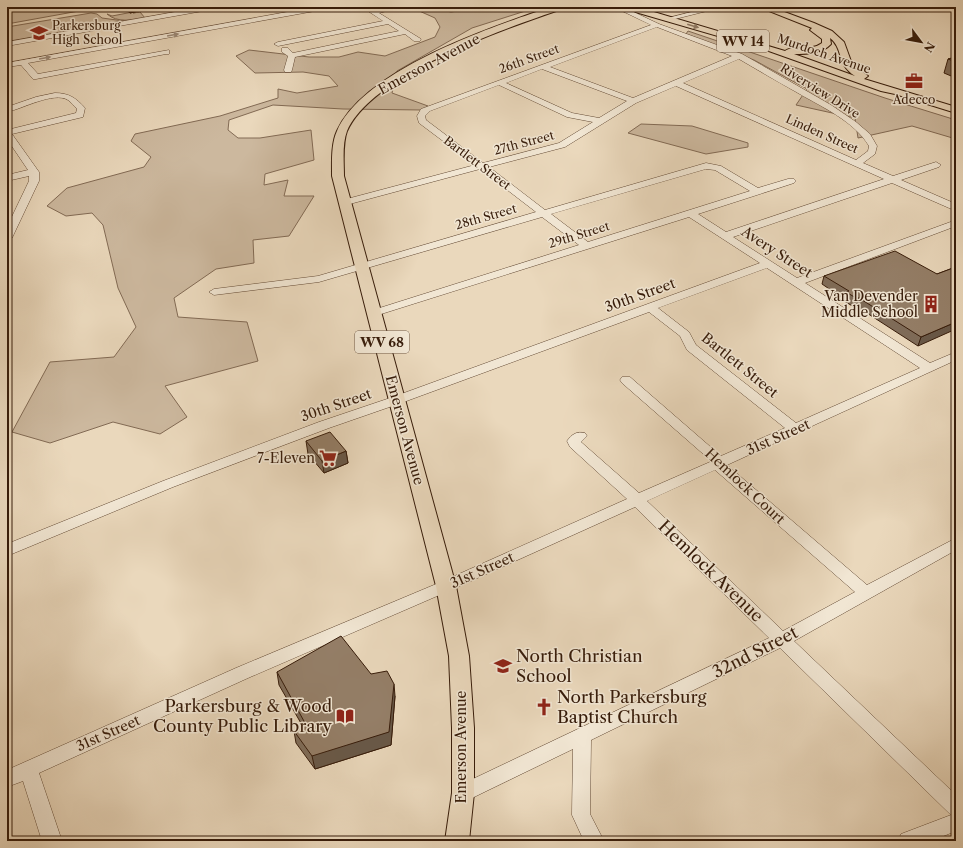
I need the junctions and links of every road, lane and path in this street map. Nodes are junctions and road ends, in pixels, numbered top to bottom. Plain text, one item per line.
1 (214, 7) edge
2 (326, 7) edge
3 (365, 7) edge
4 (398, 7) edge
5 (559, 7) edge
6 (617, 7) edge
7 (628, 7) edge
8 (720, 7) edge
9 (763, 7) edge
10 (373, 12) junction
11 (667, 19) junction
12 (134, 21) junction
13 (389, 22) junction
14 (806, 24) junction
15 (657, 25) junction
16 (406, 32) junction
17 (153, 39) junction
18 (416, 39) dead end
19 (7, 44) edge
20 (769, 48) junction
21 (292, 55) junction
22 (739, 56) junction
23 (23, 62) junction
24 (7, 65) edge
25 (543, 67) junction
26 (824, 67) junction
27 (288, 70) dead end
28 (855, 72) junction
29 (500, 83) junction
30 (677, 83) junction
31 (897, 91) junction
32 (633, 101) junction
33 (7, 110) edge
34 (956, 110) edge
35 (600, 121) junction
36 (425, 123) joint
37 (7, 133) edge
38 (857, 163) junction
39 (936, 165) dead end
40 (482, 166) junction
41 (34, 172) junction
42 (7, 178) edge
43 (893, 180) junction
44 (791, 182) dead end
45 (758, 192) junction
46 (346, 202) junction
47 (956, 208) edge
48 (543, 214) junction
49 (690, 214) junction
50 (956, 223) edge
51 (725, 236) junction
52 (7, 238) edge
53 (587, 246) junction
54 (768, 264) junction
55 (362, 266) junction
56 (796, 282) junction
57 (214, 292) dead end
58 (650, 307) junction
59 (374, 313) junction
60 (953, 360) edge
61 (929, 368) junction
62 (626, 380) dead end
63 (397, 400) junction
64 (795, 429) junction
65 (580, 436) dead end
66 (717, 464) junction
67 (637, 500) junction
68 (956, 543) edge
69 (7, 550) edge
70 (446, 586) junction
71 (865, 592) junction
72 (783, 639) junction
73 (582, 736) junction
74 (28, 769) junction
75 (7, 779) edge
76 (463, 793) junction
77 (956, 808) edge
78 (956, 822) edge
79 (52, 841) edge
80 (457, 841) edge
81 (594, 841) edge
82 (908, 841) edge

1 - 12 street
17 -> 2 street
3 - 10 street
4 - 10 street
5 - 46 main road, Emerson Avenue / WV 68
6 - 15 street, Riverview Drive
7 - 11 main road, Murdoch Avenue / WV 14
8 - 11 street
9 - 14 main road, WV 14
10 - 13 street
11 -> 20 main road, Murdoch Avenue / WV 14
12 - 17 street
12 - 19 street
13 - 16 street
13 - 21 street
14 - 20 main road
14 - 28 main road, WV 14
15 - 22 street, Riverview Drive
15 - 25 street, 26th Street
16 - 18 street
16 - 21 street
23 -> 17 street
17 - 23 street
20 - 26 main road, Murdoch Avenue / WV 14
21 - 27 street
22 - 30 street, 27th Street
22 - 38 street, Riverview Drive
23 - 24 street
25 - 29 street, 26th Street
25 - 32 street
26 - 28 main road, Murdoch Avenue
26 - 31 main road, Murdoch Avenue / WV 14
28 - 31 main road, Murdoch Avenue / WV 14
29 - 35 street
29 - 36 street, 26th Street
30 - 32 street, 27th Street
30 - 38 street, Linden Street
31 - 34 main road, Murdoch Avenue / WV 14
32 - 35 street, 27th Street
33 - 37 street
35 - 40 street, 27th Street
36 - 40 street, Bartlett Street
37 - 41 street
38 - 43 street, Linden Street
39 - 43 street
40 - 46 street, 27th Street
40 - 48 street, Bartlett Street
41 - 42 street
41 - 52 street
43 - 47 street, Linden Street
43 - 51 street
44 - 45 street, 29th Street
45 - 48 street, 28th Street
45 - 49 street, 29th Street
46 - 55 main road, Emerson Avenue / WV 68
48 - 53 street, Bartlett Street
48 - 55 street, 28th Street
49 - 51 street, Avery Street
49 - 53 street, 29th Street
50 - 56 street
51 - 54 street, Avery Street
53 - 59 street, 29th Street
54 - 56 street, Avery Street
54 - 58 street, 30th Street
55 - 57 street, 28th Street
55 - 59 main road, Emerson Avenue / WV 68
56 - 61 street, Avery Street
58 - 63 street, 30th Street
58 - 64 street, Bartlett Street
59 - 63 main road, Emerson Avenue / WV 68
60 - 61 street, 31st Street
61 - 64 street, 31st Street
62 - 66 street, Hemlock Court
63 - 69 street, 30th Street
63 - 70 main road, Emerson Avenue / WV 68
64 - 66 street, 31st Street
65 - 67 street, Hemlock Avenue
66 - 67 street, 31st Street
66 - 71 street, Hemlock Court
67 - 70 street, 31st Street
67 - 72 street, Hemlock Avenue
68 - 71 street, 32nd Street
70 - 74 street, 31st Street
70 - 76 main road, Emerson Avenue / WV 68
71 - 72 street, 32nd Street
72 - 73 street, 32nd Street
72 - 77 street, Hemlock Avenue
73 - 76 street, 32nd Street
73 - 81 street
74 - 75 street, 31st Street
74 - 79 street
76 - 80 main road, Emerson Avenue / WV 68
78 - 82 street

